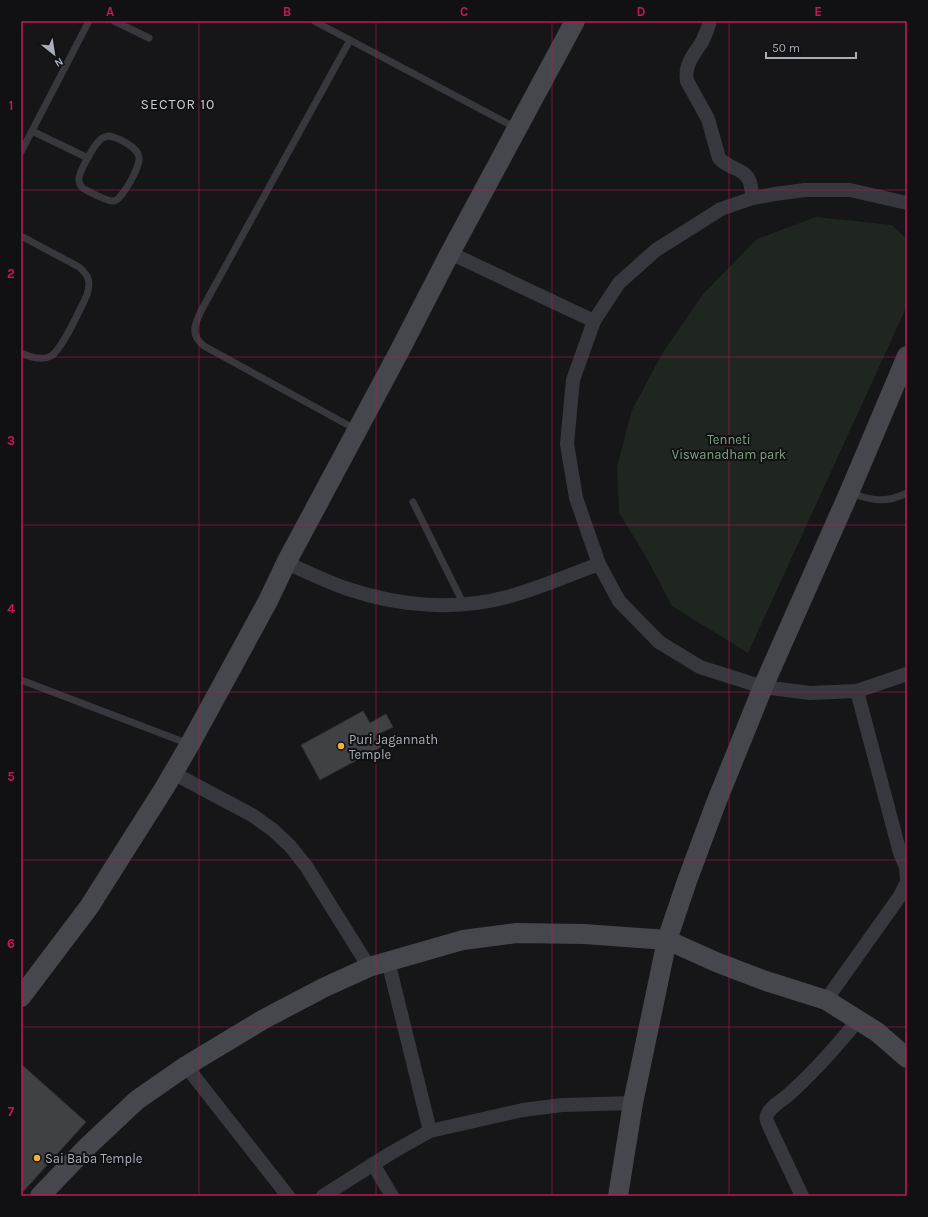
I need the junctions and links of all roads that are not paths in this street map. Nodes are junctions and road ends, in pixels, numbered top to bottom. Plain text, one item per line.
1 (89, 21) edge
2 (114, 21) edge
3 (314, 21) edge
4 (575, 21) edge
5 (710, 21) edge
6 (149, 38) dead end
7 (350, 40) junction
8 (518, 129) junction
9 (32, 131) junction
10 (21, 152) edge
11 (88, 158) junction
12 (753, 198) junction
13 (907, 203) edge
14 (21, 236) edge
15 (450, 253) junction
16 (594, 321) junction
17 (21, 353) edge
18 (905, 367) edge
19 (358, 430) junction
20 (849, 493) junction
21 (907, 493) edge
22 (413, 502) dead end
23 (286, 563) junction
24 (599, 564) junction
25 (464, 605) junction
26 (907, 674) edge
27 (21, 680) edge
28 (763, 687) junction
29 (857, 691) junction
30 (190, 744) junction
31 (173, 773) junction
32 (907, 881) edge
33 (668, 940) junction
34 (378, 964) junction
35 (21, 997) edge
36 (826, 1000) junction
37 (858, 1020) junction
38 (907, 1058) edge
39 (186, 1066) junction
40 (633, 1103) junction
41 (430, 1131) junction
42 (373, 1164) junction
43 (40, 1196) edge
44 (288, 1196) edge
45 (323, 1196) edge
46 (392, 1196) edge
47 (618, 1196) edge
48 (802, 1196) edge

1 - 9 lane
2 - 6 lane
3 - 7 lane
4 - 8 street
5 - 12 street
7 - 8 lane
7 - 19 lane
8 - 15 street
9 - 10 lane
9 - 11 lane
11 - 11 lane
12 - 13 street
12 - 16 street
14 - 17 lane
15 - 16 street
15 - 19 street
16 - 24 street
18 - 20 street
19 - 23 street
20 - 21 lane
20 - 28 street
22 - 25 lane
23 - 25 street
23 - 30 street
24 - 25 street
24 - 28 street
26 - 29 street
27 - 30 lane
28 - 29 street
28 - 33 street
29 - 32 street
30 - 31 street
31 - 34 street
31 - 35 street
32 - 36 street
33 - 34 street
33 - 36 street
33 - 40 street
34 - 39 street
34 - 41 street
36 - 37 street
37 - 38 street
37 - 48 street
39 - 43 street
39 - 44 street
40 - 41 street
40 - 47 street
41 - 42 street
42 - 45 street
42 - 46 street

